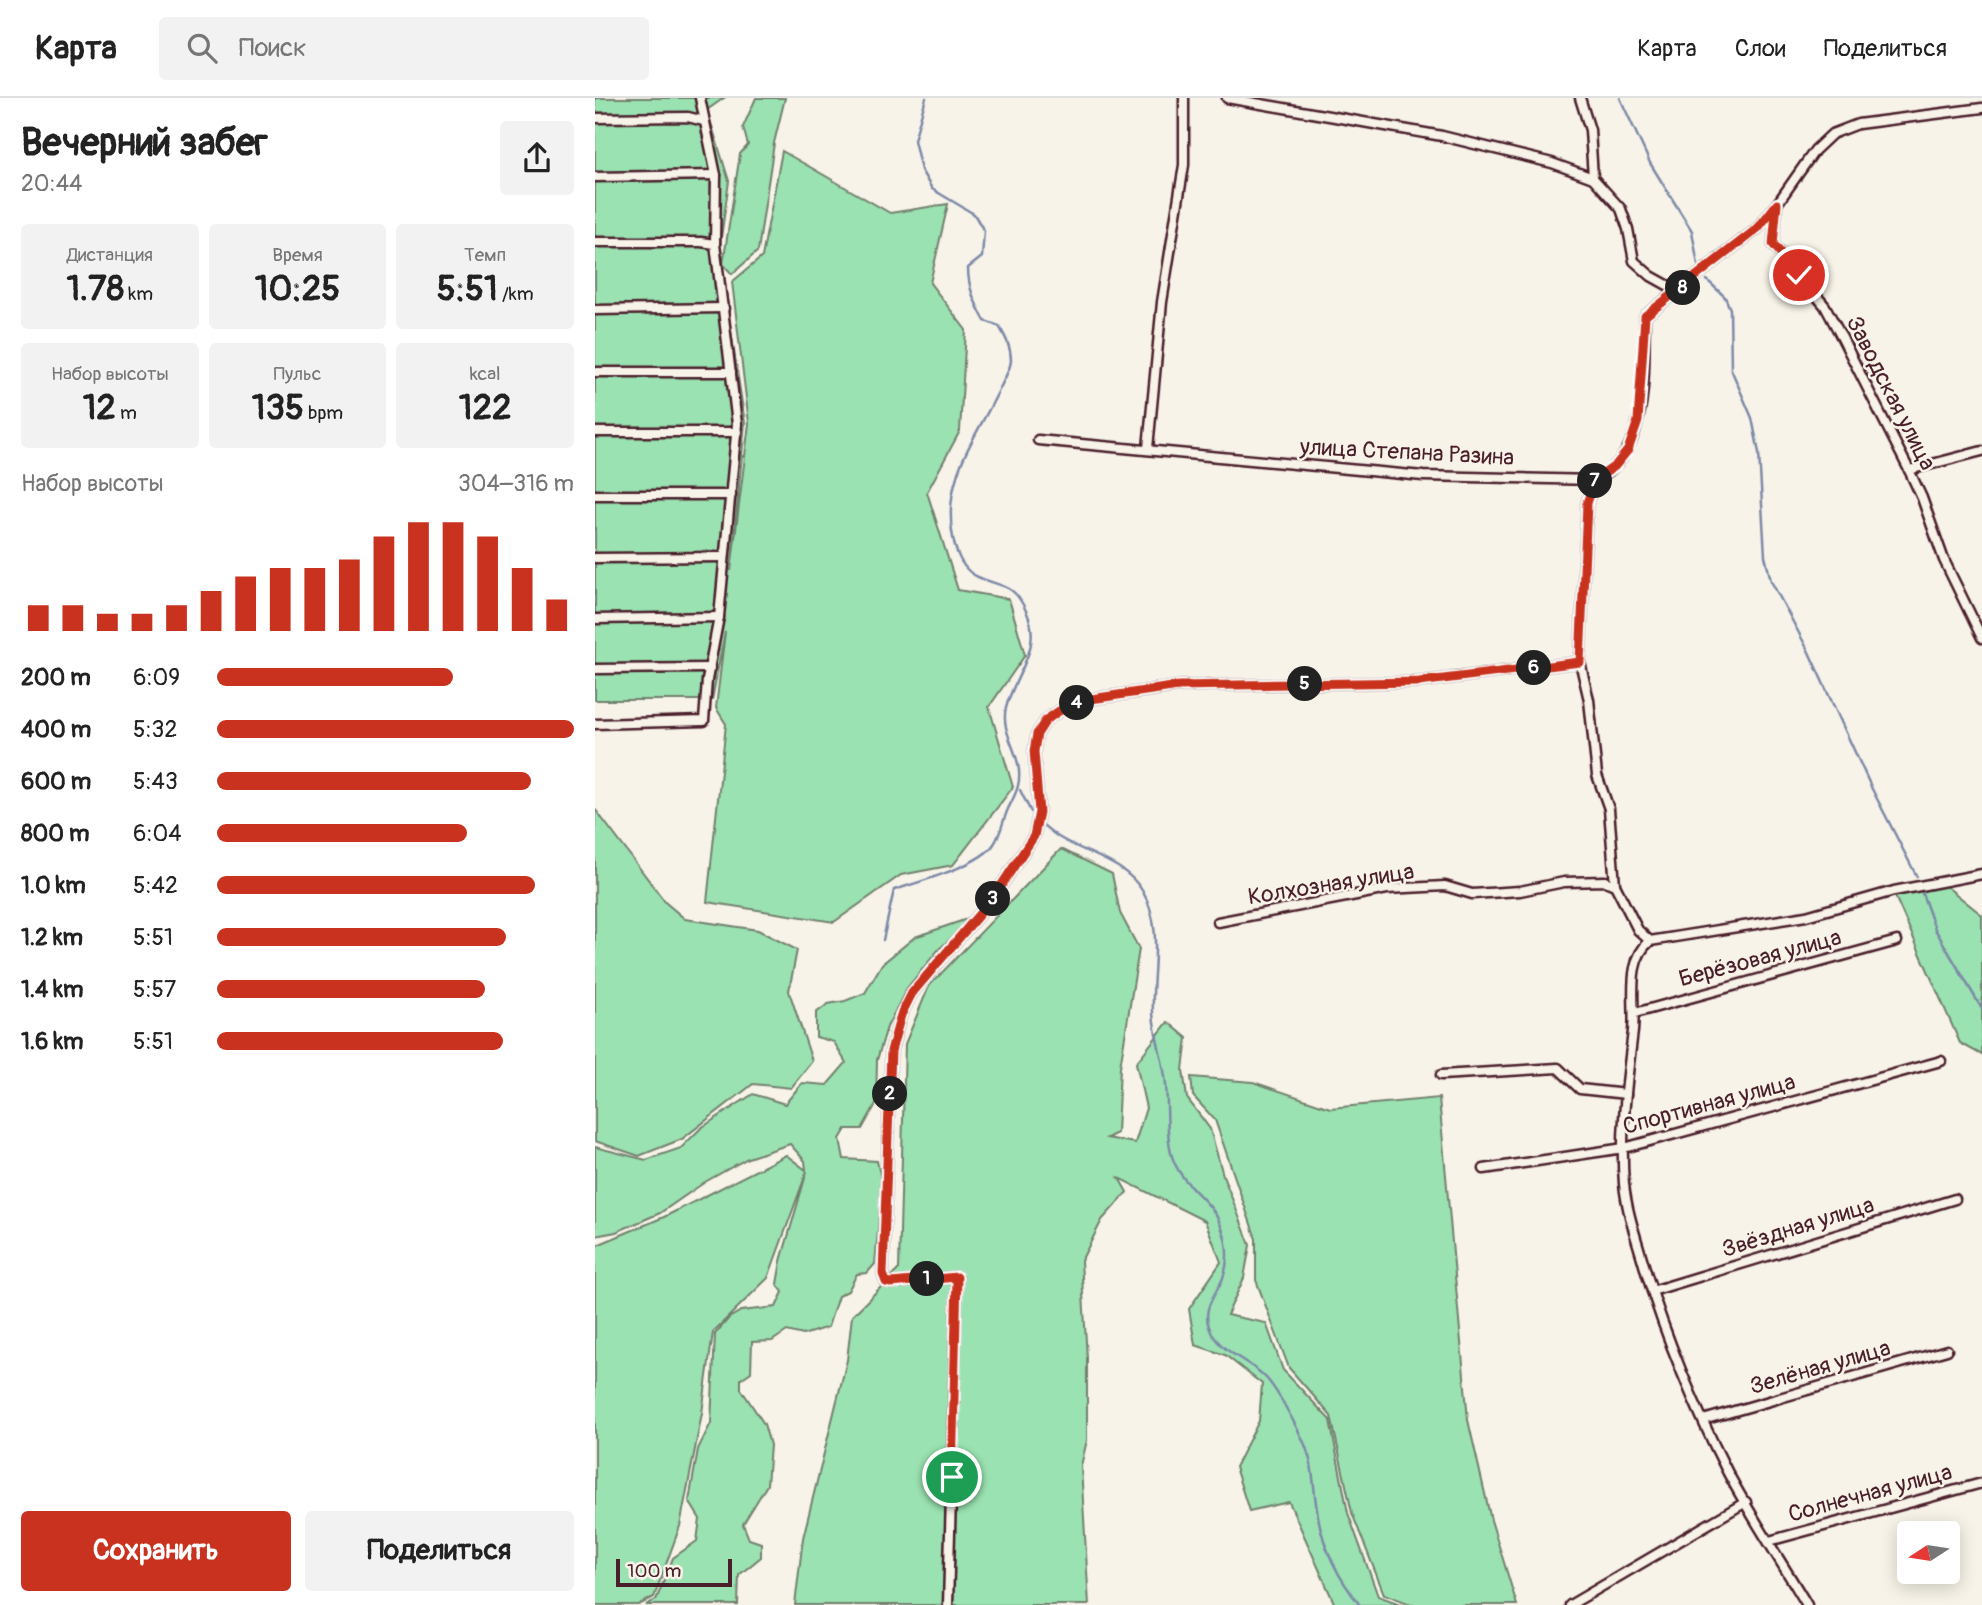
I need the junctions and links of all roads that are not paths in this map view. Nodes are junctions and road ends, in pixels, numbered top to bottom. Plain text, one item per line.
1 (700, 98) edge
2 (1184, 98) edge
3 (1227, 98) edge
4 (1580, 98) edge
5 (1982, 108) edge
6 (595, 118) edge
7 (704, 121) junction
8 (716, 175) junction
9 (595, 177) edge
10 (1593, 178) junction
11 (1777, 204) junction
12 (595, 242) edge
13 (715, 244) junction
14 (1678, 292) junction
15 (724, 308) junction
16 (595, 310) edge
17 (595, 372) edge
18 (731, 372) junction
19 (595, 432) edge
20 (737, 432) junction
21 (1038, 440) dead end
22 (1148, 448) junction
23 (1982, 451) edge
24 (1909, 470) junction
25 (1595, 480) junction
26 (595, 495) edge
27 (730, 495) junction
28 (725, 557) junction
29 (595, 558) edge
30 (719, 617) junction
31 (595, 619) edge
32 (1982, 638) edge
33 (1580, 662) junction
34 (709, 668) junction
35 (595, 669) edge
36 (595, 724) edge
37 (1982, 874) edge
38 (1615, 885) junction
39 (1218, 922) dead end
40 (1650, 941) junction
41 (1896, 941) dead end
42 (1635, 1013) junction
43 (1941, 1061) dead end
44 (1441, 1075) dead end
45 (1626, 1094) junction
46 (1624, 1148) junction
47 (1485, 1169) dead end
48 (1955, 1199) dead end
49 (1652, 1291) junction
50 (1947, 1350) dead end
51 (1703, 1420) junction
52 (1982, 1483) edge
53 (1746, 1502) junction
54 (1769, 1541) junction
55 (948, 1605) edge
56 (1570, 1605) edge
57 (1807, 1605) edge

1 - 7 street
2 - 22 street
3 - 10 street
4 - 10 street
5 - 11 street, Заводская улица
6 - 7 street
7 - 8 street
8 - 9 street
8 - 13 street
10 - 14 street
11 - 14 street
11 - 24 street, Заводская улица
12 - 13 street
13 - 15 street
14 - 25 street
15 - 16 street
15 - 18 street
17 - 18 street
18 - 20 street
19 - 20 street
20 - 27 street
21 - 22 street, улица Степана Разина
22 - 25 street, улица Степана Разина
23 - 24 street
24 - 32 street, Заводская улица
25 - 33 street
26 - 27 street
27 - 28 street
28 - 29 street
28 - 30 street
30 - 31 street
30 - 34 street
33 - 38 street
33 - 55 street
34 - 35 street
34 - 36 street
37 - 40 street
38 - 39 street, Колхозная улица
38 - 40 street
40 - 42 street
41 - 42 street, Берёзовая улица
42 - 45 street
43 - 46 street, Спортивная улица
44 - 45 street
45 - 46 street
46 - 47 street, Спортивная улица
46 - 49 street
48 - 49 street, Звёздная улица
49 - 51 street
50 - 51 street, Зелёная улица
51 - 53 street
52 - 54 street, Солнечная улица
53 - 54 street
53 - 56 street
54 - 57 street

